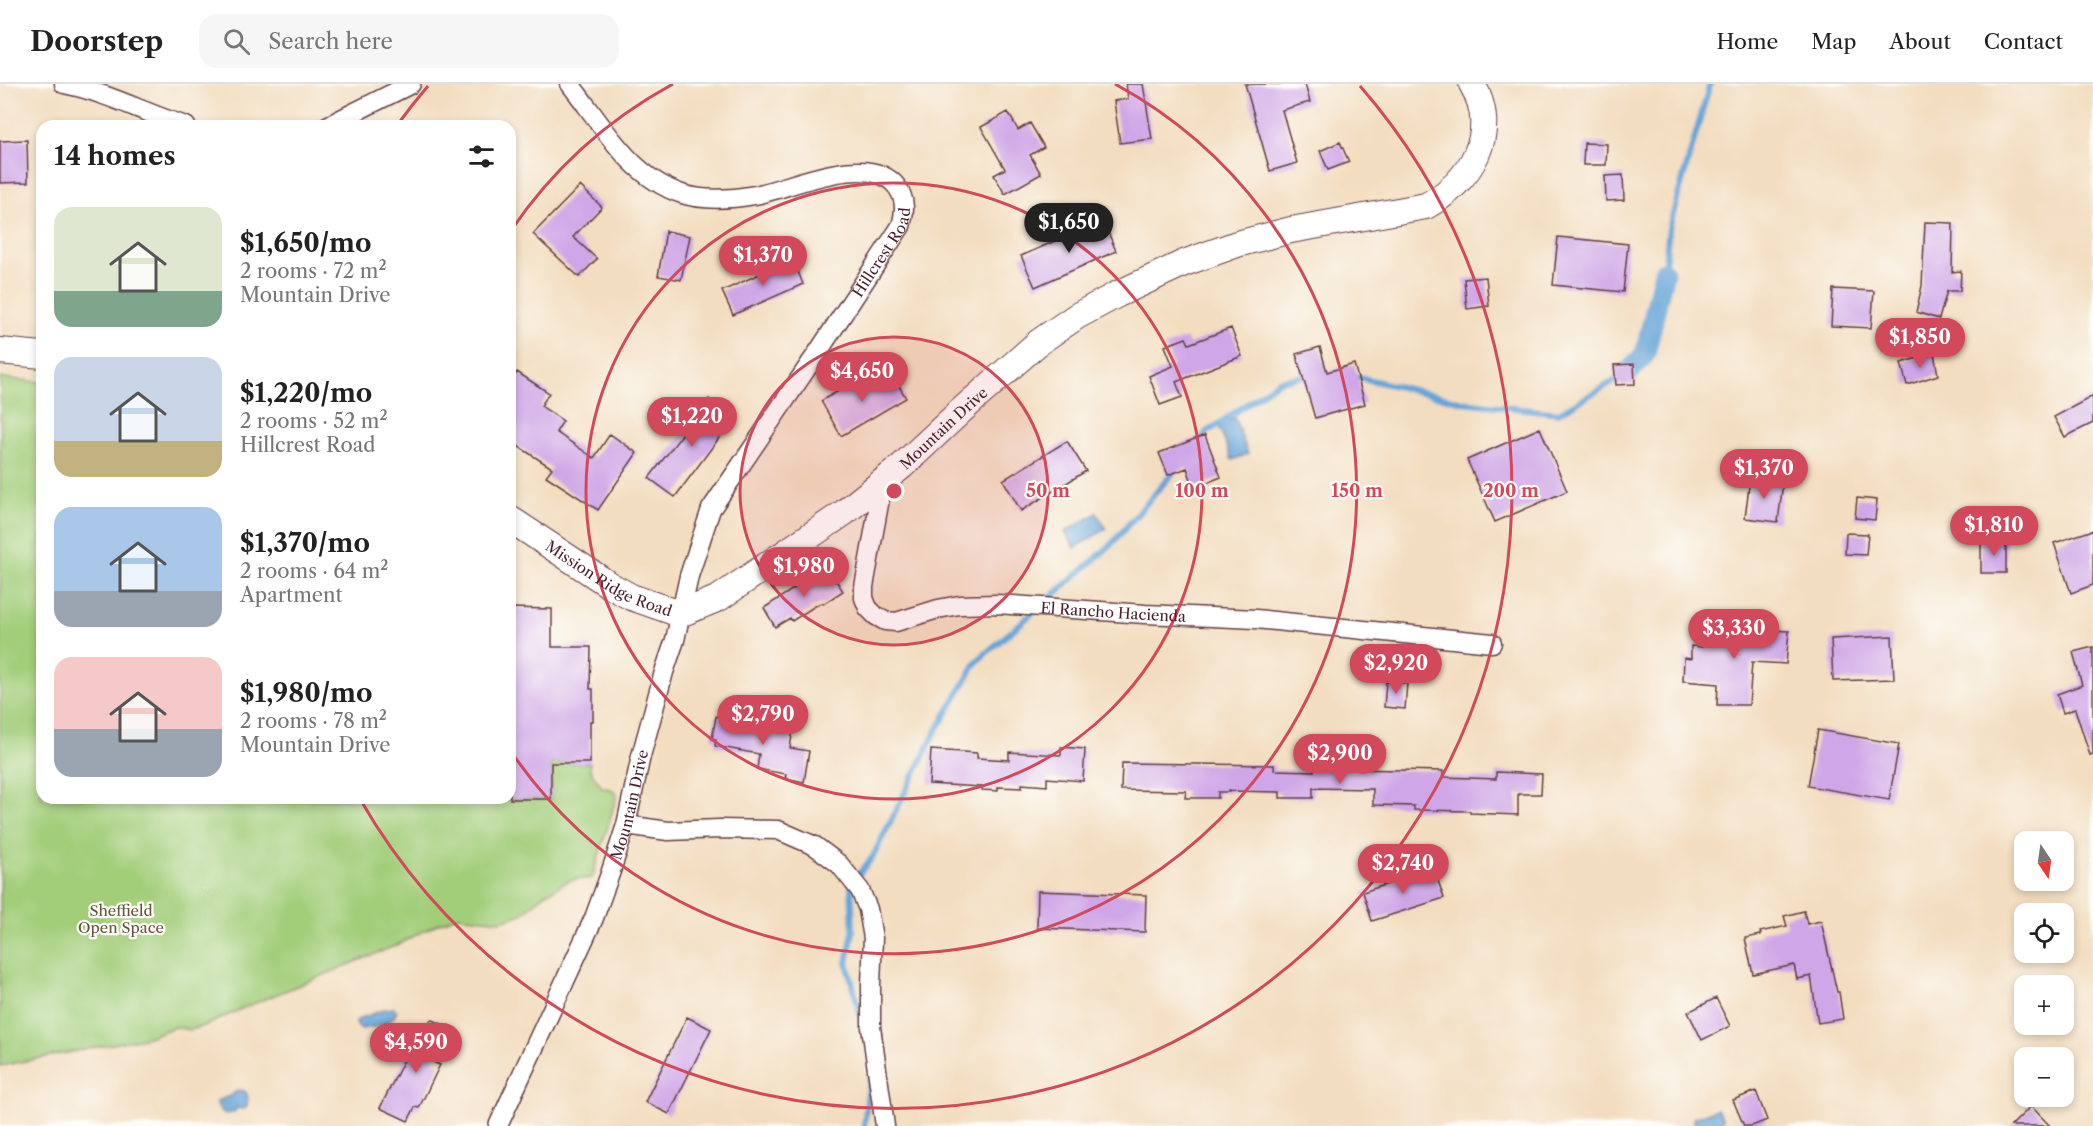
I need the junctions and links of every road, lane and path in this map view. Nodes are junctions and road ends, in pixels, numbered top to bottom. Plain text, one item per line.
1 (64, 84) edge
2 (411, 84) edge
3 (570, 84) edge
4 (1472, 84) edge
5 (171, 120) edge
6 (339, 120) edge
7 (0, 351) edge
8 (36, 354) edge
9 (883, 482) junction
10 (516, 523) edge
11 (680, 614) junction
12 (1492, 643) dead end
13 (626, 825) junction
14 (498, 1126) edge
15 (885, 1126) edge

1 - 5 street
2 - 6 street
3 - 11 street, Hillcrest Road
4 - 9 main road, Mountain Drive
7 - 8 main road
9 - 11 main road, Mountain Drive
9 - 12 street, El Rancho Hacienda
10 - 11 main road, Mission Ridge Road
11 - 13 street, Mountain Drive
13 - 14 street, Mountain Drive
13 - 15 street

